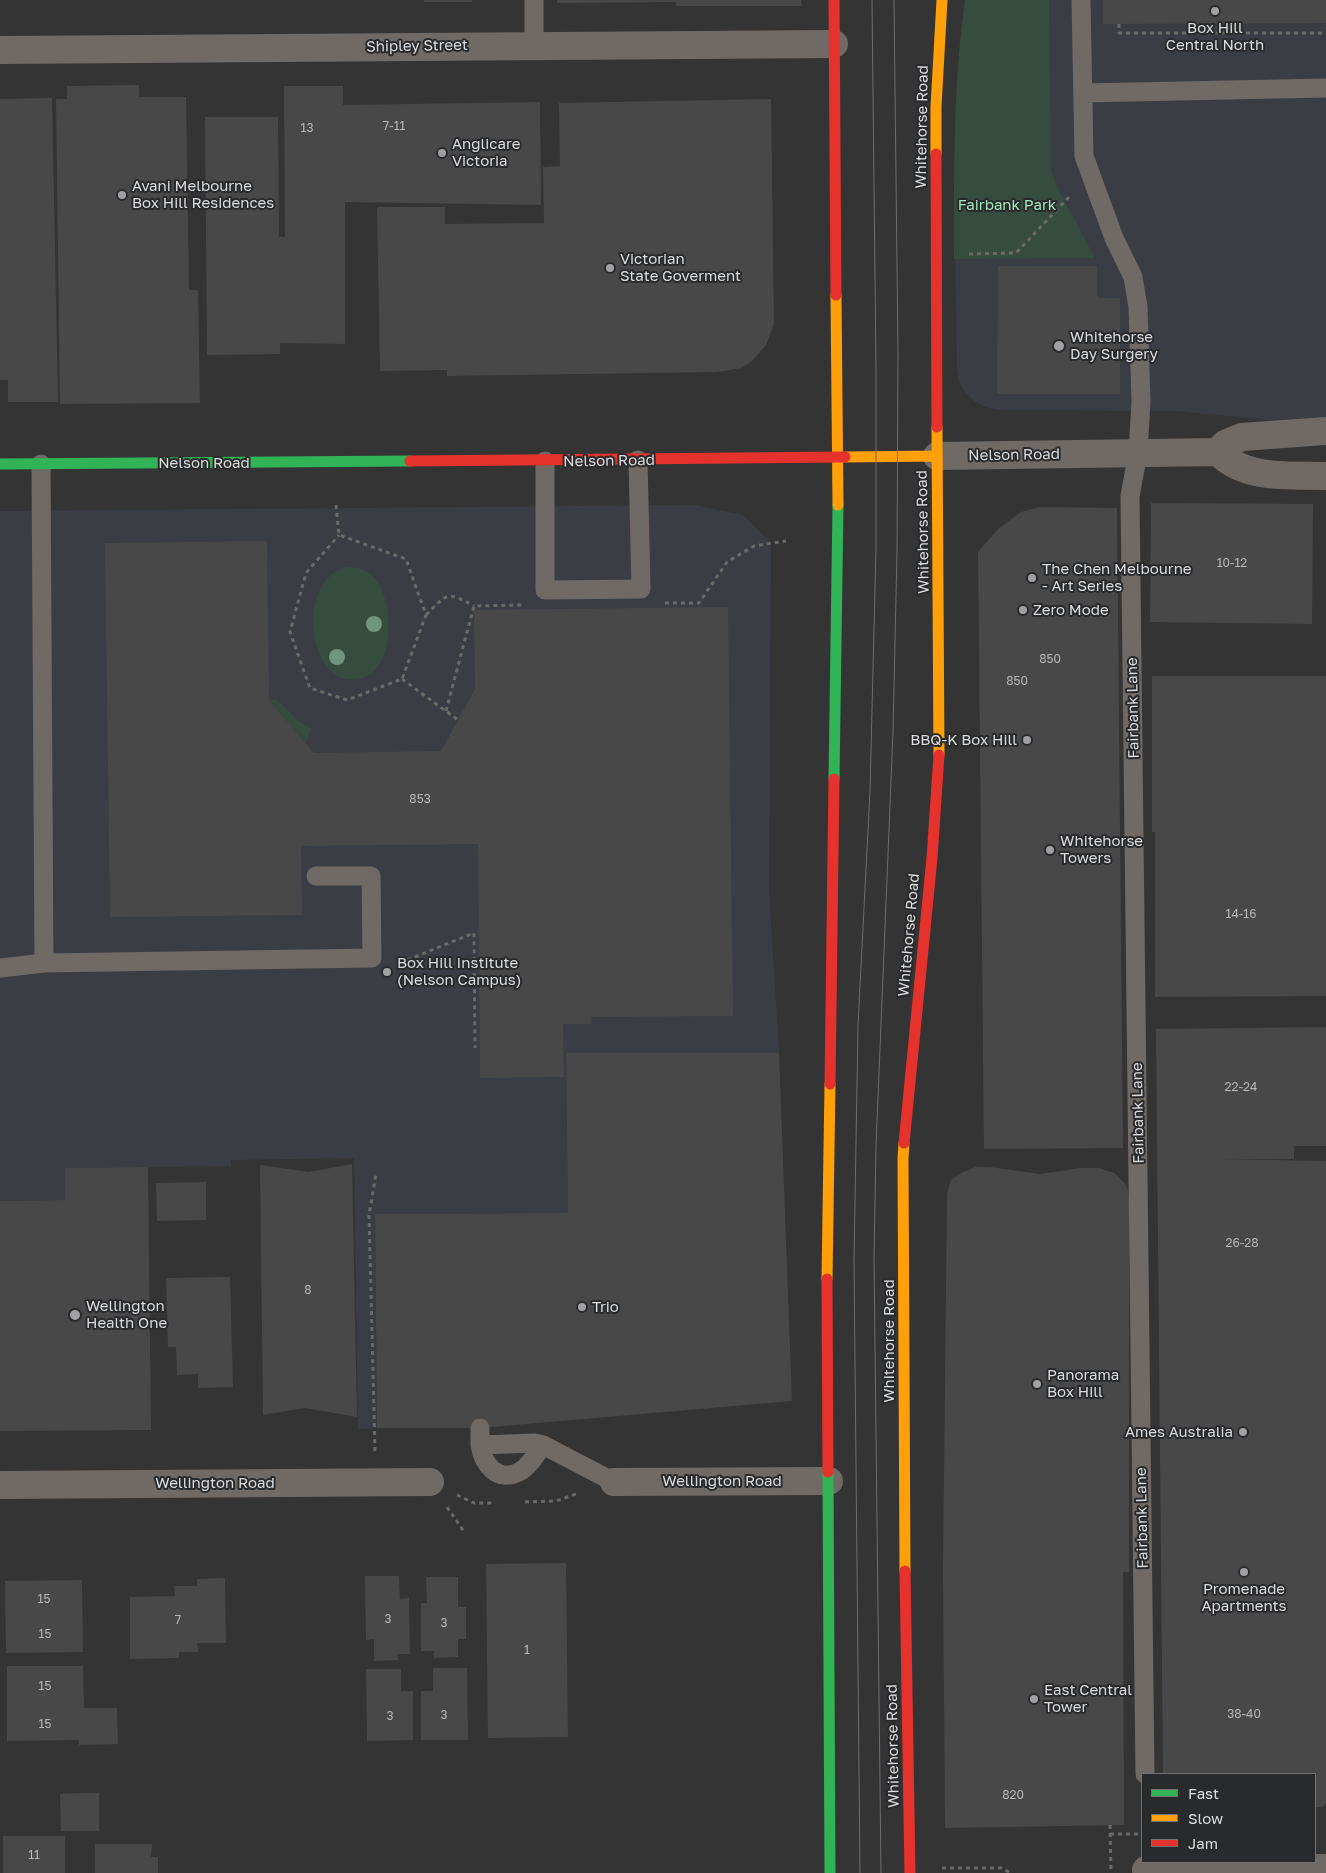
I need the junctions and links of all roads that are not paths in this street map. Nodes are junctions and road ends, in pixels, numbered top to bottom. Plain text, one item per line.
1 (534, 0) edge
2 (834, 0) edge
3 (942, 0) edge
4 (1081, 0) edge
5 (834, 44) junction
6 (534, 45) junction
7 (0, 50) edge
8 (1326, 88) edge
9 (1083, 93) junction
10 (1326, 431) edge
11 (1218, 452) junction
12 (1138, 453) junction
13 (937, 456) junction
14 (838, 458) junction
15 (638, 460) junction
16 (546, 461) junction
17 (0, 464) edge
18 (41, 464) junction
19 (1326, 476) edge
20 (316, 876) dead end
21 (44, 963) junction
22 (0, 968) edge
23 (543, 1445) junction
24 (829, 1481) junction
25 (430, 1482) dead end
26 (614, 1482) joint
27 (0, 1485) edge
28 (1145, 1773) edge
29 (1146, 1866) edge
30 (1326, 1868) edge
31 (830, 1873) edge
32 (910, 1873) edge

1 - 6 lane
2 - 5 main road
3 - 13 main road, Whitehorse Road
4 - 9 lane, Fairbank Lane
5 - 6 street, Shipley Street
5 - 14 main road
6 - 7 street, Shipley Street
8 - 9 lane
9 - 12 lane, Fairbank Lane
10 - 11 street
11 - 12 street, Nelson Road
11 - 19 street
12 - 13 street, Nelson Road
12 - 28 lane, Fairbank Lane
13 - 14 main road, Nelson Road
13 - 32 main road, Whitehorse Road
14 - 15 main road, Nelson Road
14 - 24 main road
15 - 16 main road, Nelson Road
15 - 16 lane
16 - 18 main road, Nelson Road
17 - 18 main road, Nelson Road
18 - 21 lane
20 - 21 lane
21 - 22 lane
23 - 23 lane
23 - 26 lane
24 - 26 street, Wellington Road
24 - 31 main road
25 - 27 street, Wellington Road
29 - 30 street

